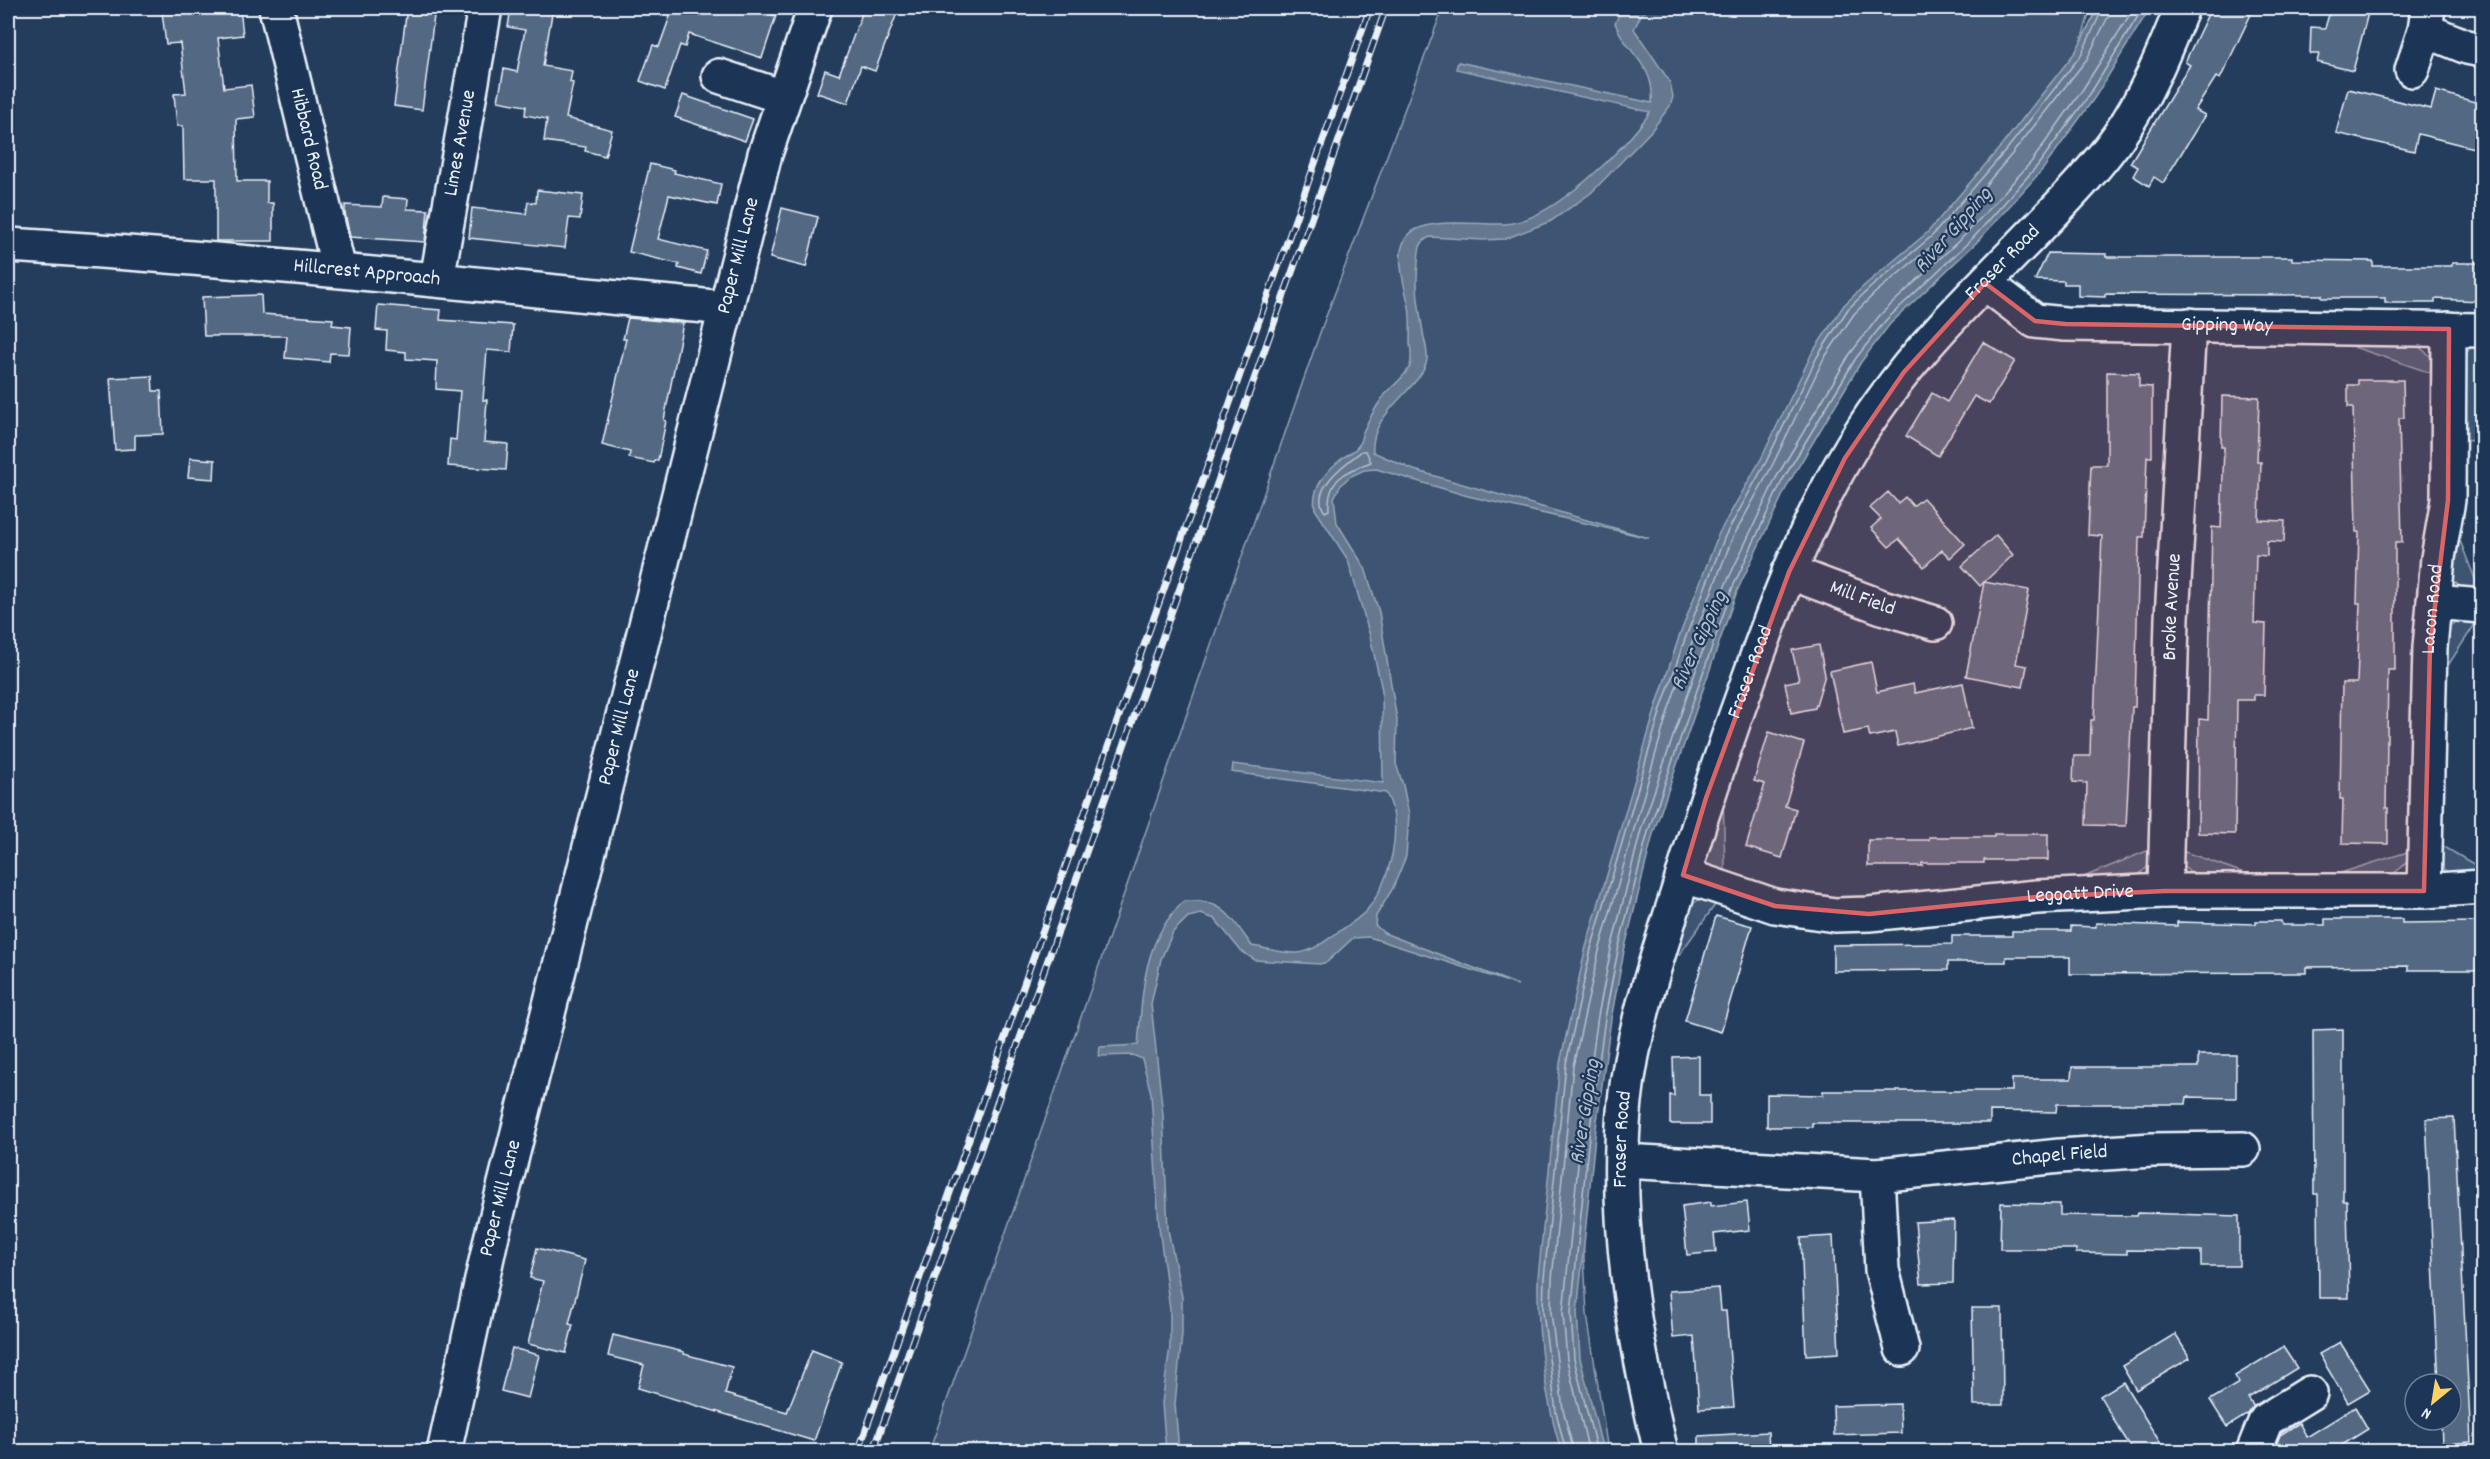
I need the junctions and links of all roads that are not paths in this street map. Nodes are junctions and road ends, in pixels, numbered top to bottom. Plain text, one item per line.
1 (276, 8) edge
2 (485, 8) edge
3 (815, 8) edge
4 (2182, 8) edge
5 (2427, 19) edge
6 (2482, 50) edge
7 (2412, 70) dead end
8 (719, 76) dead end
9 (783, 97) junction
10 (8, 245) edge
11 (339, 270) junction
12 (437, 279) junction
13 (1985, 283) junction
14 (726, 308) junction
15 (2189, 325) junction
16 (2449, 329) junction
17 (2482, 330) edge
18 (1789, 572) junction
19 (2434, 602) junction
20 (2482, 606) edge
21 (1935, 623) dead end
22 (1683, 875) junction
23 (2482, 887) edge
24 (2165, 891) junction
25 (2424, 891) junction
26 (2243, 1149) dead end
27 (1623, 1161) junction
28 (1877, 1175) junction
29 (1902, 1348) dead end
30 (2310, 1393) dead end
31 (444, 1452) edge
32 (1662, 1452) edge
33 (2253, 1452) edge

1 - 11 street, Hibbard Road
2 - 12 street, Limes Avenue
3 - 9 street, Paper Mill Lane
4 - 13 street, Fraser Road
5 - 6 street
5 - 7 street
8 - 9 street
9 - 14 street, Paper Mill Lane
10 - 11 street, Hillcrest Approach
11 - 12 street, Hillcrest Approach
12 - 14 street, Hillcrest Approach
13 - 15 street, Gipping Way
13 - 18 street, Fraser Road
14 - 31 street, Paper Mill Lane
15 - 16 street, Gipping Way
15 - 24 street, Broke Avenue
16 - 17 street, Gipping Way
16 - 19 street, Lacon Road
18 - 21 street, Mill Field
18 - 22 street, Fraser Road
19 - 20 street
19 - 25 street, Lacon Road
22 - 24 street, Leggatt Drive
22 - 27 street, Fraser Road
23 - 25 street, Leggatt Drive
24 - 25 street, Leggatt Drive
26 - 28 street, Chapel Field
27 - 28 street, Chapel Field
27 - 32 street, Fraser Road
28 - 29 street
30 - 33 street

